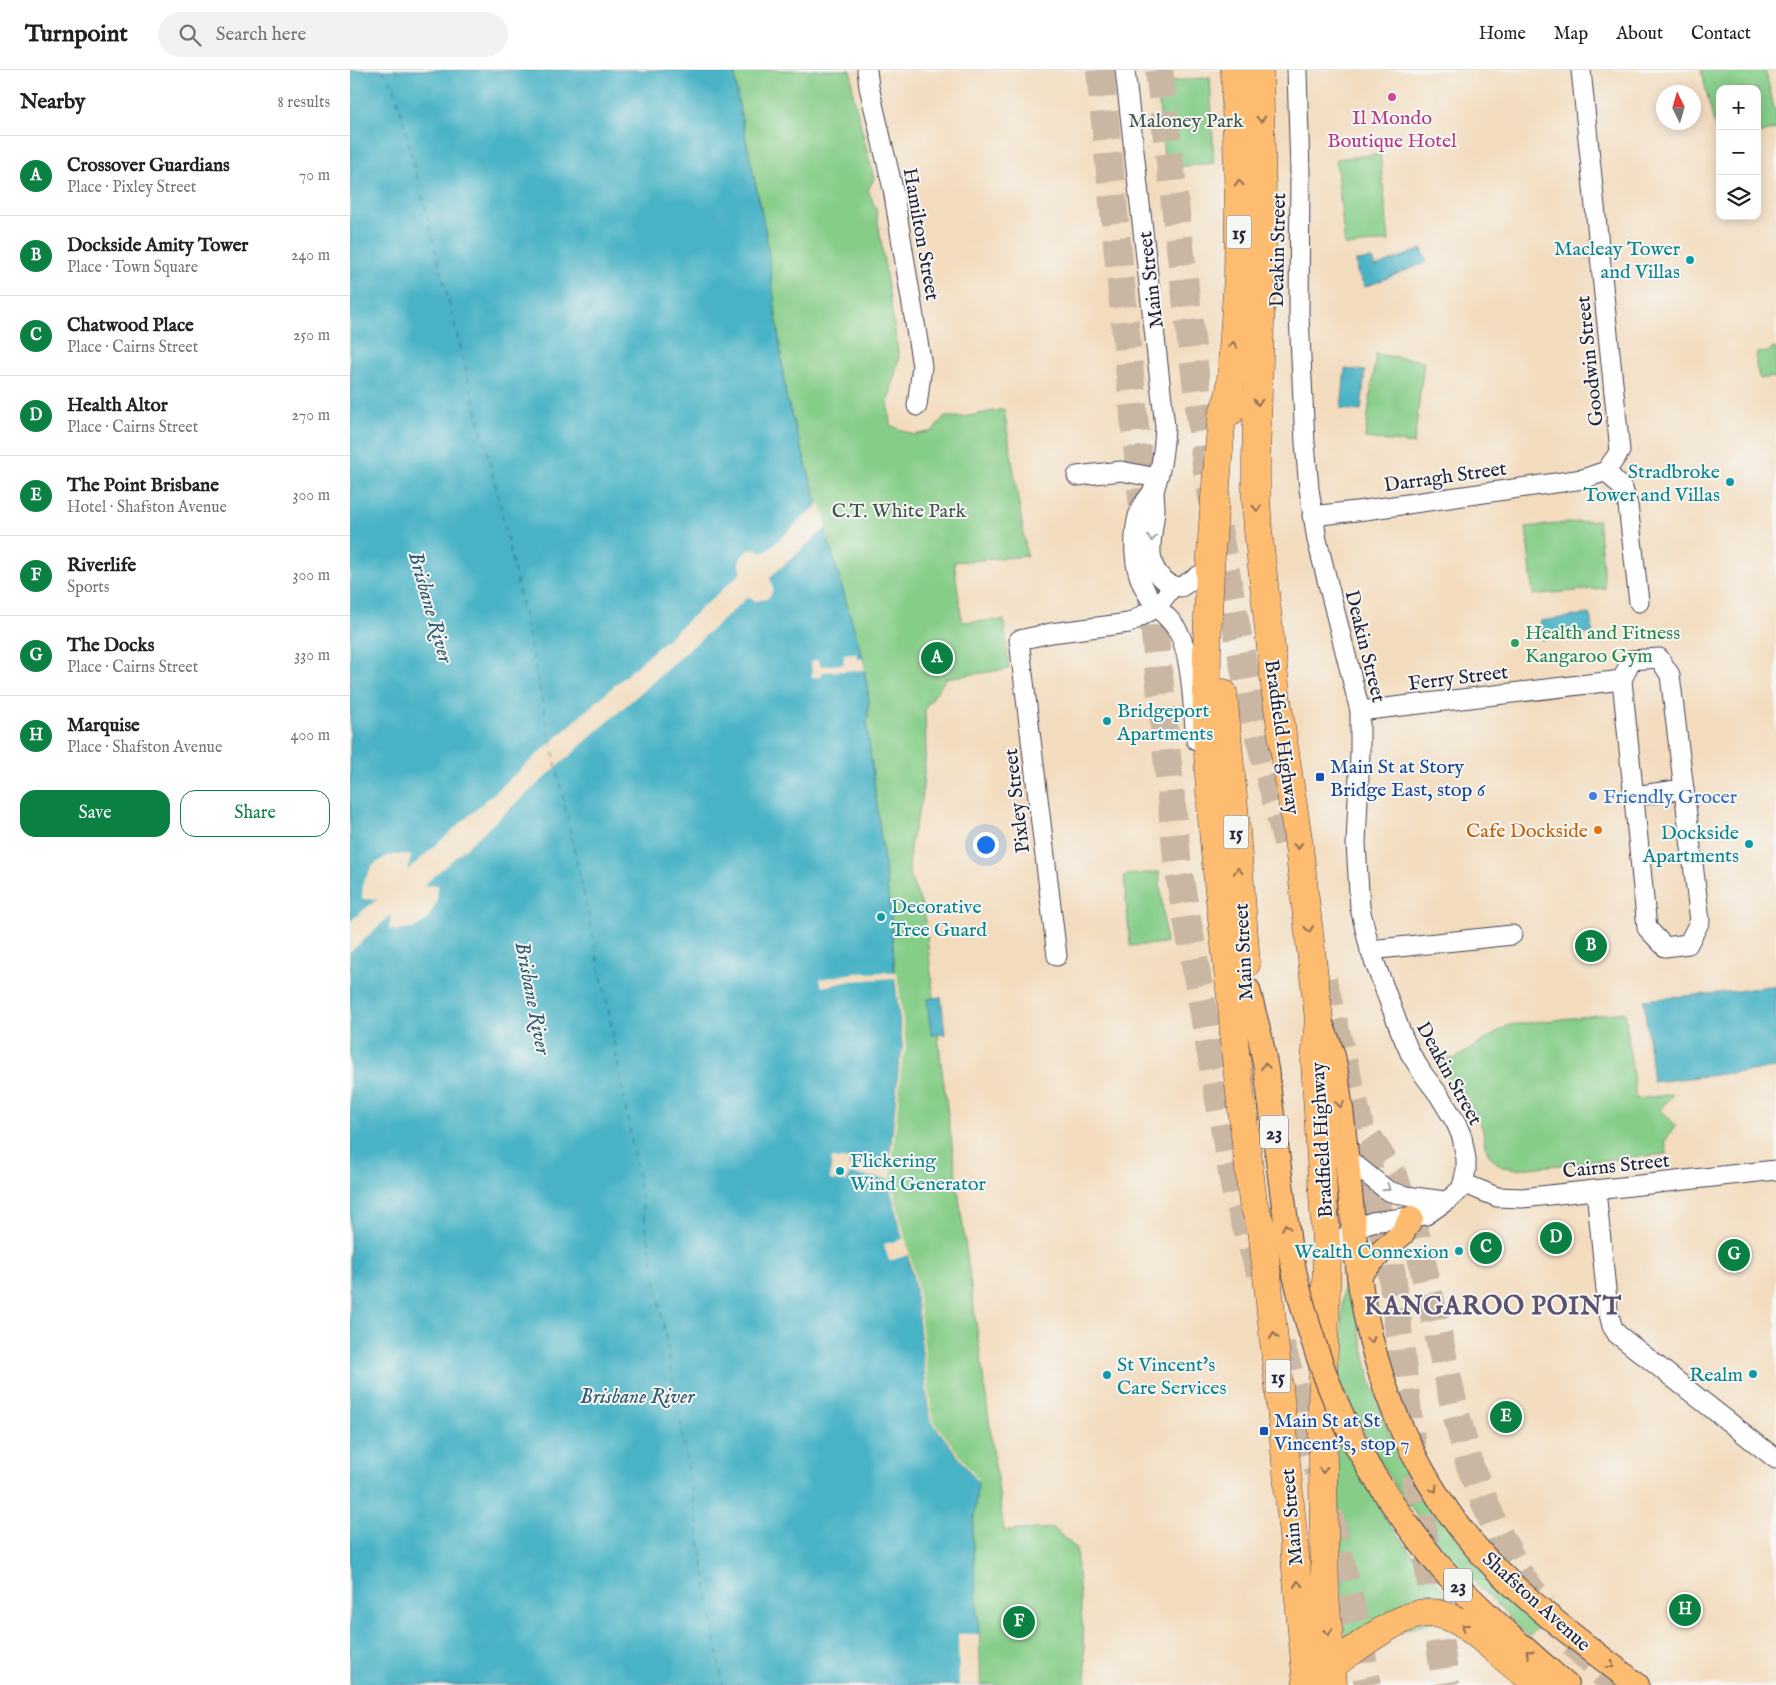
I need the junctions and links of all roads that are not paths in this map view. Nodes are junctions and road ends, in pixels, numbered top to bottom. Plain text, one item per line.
1 (867, 70) edge
2 (1125, 70) edge
3 (1235, 70) edge
4 (1259, 70) edge
5 (1297, 70) edge
6 (1581, 70) edge
7 (917, 406) dead end
8 (1234, 458) junction
9 (1606, 471) junction
10 (1077, 476) dead end
11 (1156, 484) junction
12 (1312, 516) junction
13 (1209, 581) junction
14 (1173, 586) junction
15 (1639, 602) dead end
16 (1157, 607) junction
17 (1186, 652) junction
18 (1221, 674) joint
19 (1622, 680) junction
20 (1360, 711) junction
21 (1684, 789) junction
22 (1634, 796) junction
23 (1211, 806) junction
24 (1512, 935) dead end
25 (1370, 950) junction
26 (1057, 956) dead end
27 (1248, 990) junction
28 (1319, 1019) junction
29 (1348, 1159) junction
30 (1776, 1170) edge
31 (1464, 1183) junction
32 (1596, 1190) junction
33 (1445, 1201) junction
34 (1411, 1218) junction
35 (1262, 1229) junction
36 (1354, 1229) junction
37 (1327, 1259) junction
38 (1359, 1274) junction
39 (1322, 1404) joint
40 (1776, 1459) edge
41 (1332, 1675) edge
42 (1307, 1685) edge
43 (1548, 1685) edge
44 (1566, 1685) edge
45 (1637, 1685) edge

1 - 7 street, Hamilton Street
2 - 11 street, Main Street
8 -> 3 highway, Bradfield Highway / 15
4 -> 8 highway, Bradfield Highway / 15
5 - 12 street, Deakin Street
6 - 9 street, Goodwin Street
8 - 13 highway, Main Street / 15
8 - 18 highway, Bradfield Highway / 15
8 -> 28 highway, Bradfield Highway / 15
9 - 12 street, Darragh Street
9 - 15 street
10 - 11 street
11 -> 14 street, Main Street
11 - 16 street, Main Street
12 - 20 street, Deakin Street
13 - 14 street
13 - 17 street
13 - 23 highway, Main Street / 15
14 - 16 street
16 - 17 street, Main Street
16 - 26 street, Pixley Street
17 - 23 street, Main Street
27 -> 18 highway, Main Street / 15
19 - 20 street, Ferry Street
19 - 21 street
19 - 22 street
20 - 25 street, Deakin Street
21 - 22 street
21 - 22 street
23 - 35 highway, Main Street / 15
24 - 25 street
25 - 31 street, Deakin Street
27 - 35 highway, Main Street / 15
44 -> 27 main road, Shafston Avenue / 23, bridge
28 -> 29 main road, Shafston Avenue / 23
28 - 37 highway, Bradfield Highway / 15
29 -> 33 street
29 - 36 main road, Shafston Avenue / 23
30 - 32 street, Cairns Street
31 - 32 street, Cairns Street
31 - 33 street
32 - 40 street
33 - 34 street
34 - 36 street
34 - 38 main road
42 -> 35 highway, Main Street / 15
36 - 37 street
36 - 38 main road, Shafston Avenue / 23
37 - 39 highway, Bradfield Highway / 15
38 -> 45 main road, Shafston Avenue / 23
39 -> 41 highway, Main Street / 15
43 -> 41 highway

